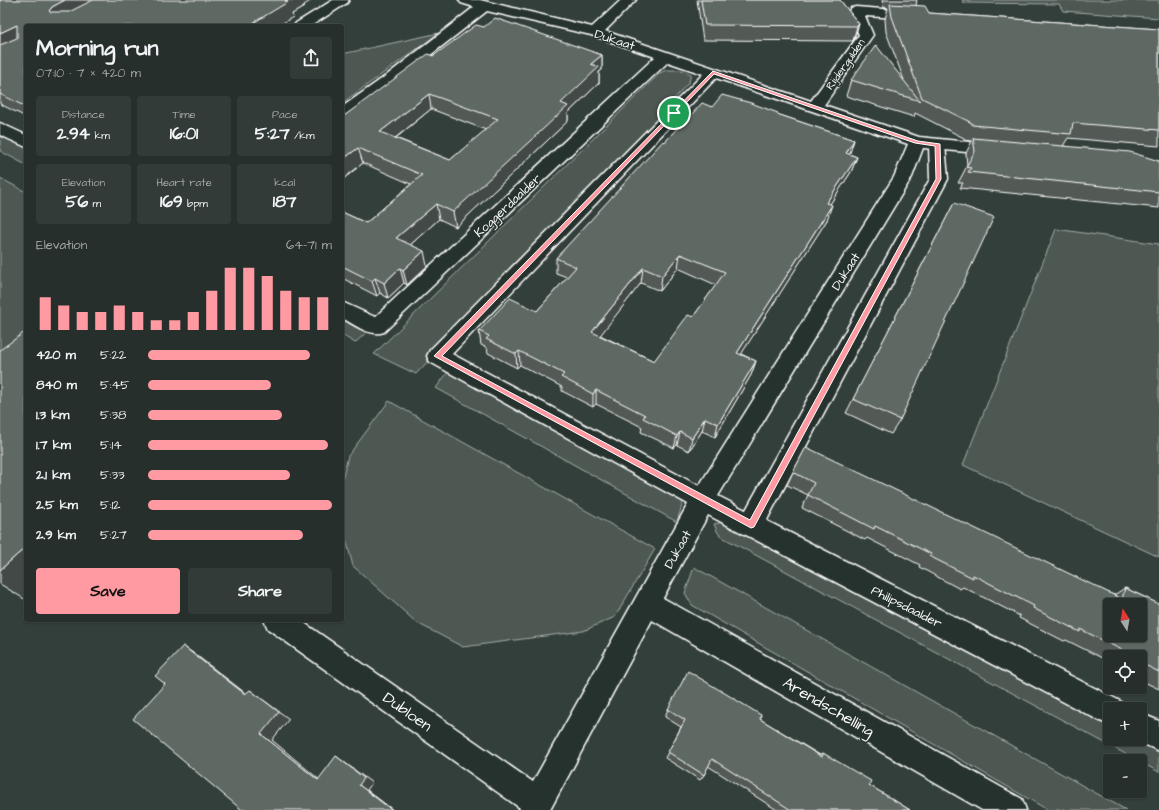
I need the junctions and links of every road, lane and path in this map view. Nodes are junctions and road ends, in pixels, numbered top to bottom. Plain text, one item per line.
1 (342, 0) edge
2 (629, 0) edge
3 (475, 3) edge
4 (854, 6) edge
5 (933, 16) edge
6 (304, 24) edge
7 (595, 32) junction
8 (665, 56) junction
9 (713, 73) junction
10 (814, 108) junction
11 (344, 113) edge
12 (0, 128) edge
13 (24, 141) edge
14 (917, 142) junction
15 (938, 144) junction
16 (1017, 152) edge
17 (344, 309) edge
18 (703, 500) junction
19 (751, 525) junction
20 (647, 603) junction
21 (280, 622) edge
22 (1103, 707) edge
23 (1147, 731) edge
24 (1159, 737) edge
25 (536, 806) edge
26 (1011, 810) edge

1 - 6 street
2 - 7 street
3 - 7 street, Dukaat
3 - 11 street
4 - 5 street, Rijdergulden
4 - 10 street, Rijdergulden
7 - 8 street, Dukaat
8 - 9 street, Dukaat
8 - 17 street, Koggerdaalder
9 - 10 street, Dukaat
9 - 18 street, Philipsdaalder
10 - 14 street, Dukaat
12 - 13 street
14 - 15 street
14 - 18 street, Dukaat
15 - 16 street
15 - 19 street
18 - 19 street, Philipsdaalder
18 - 20 street, Dukaat
19 - 22 street, Philipsdaalder
20 - 25 street, Dukaat
20 - 26 street, Arendschelling
21 - 25 street, Dubloen
23 - 24 street

